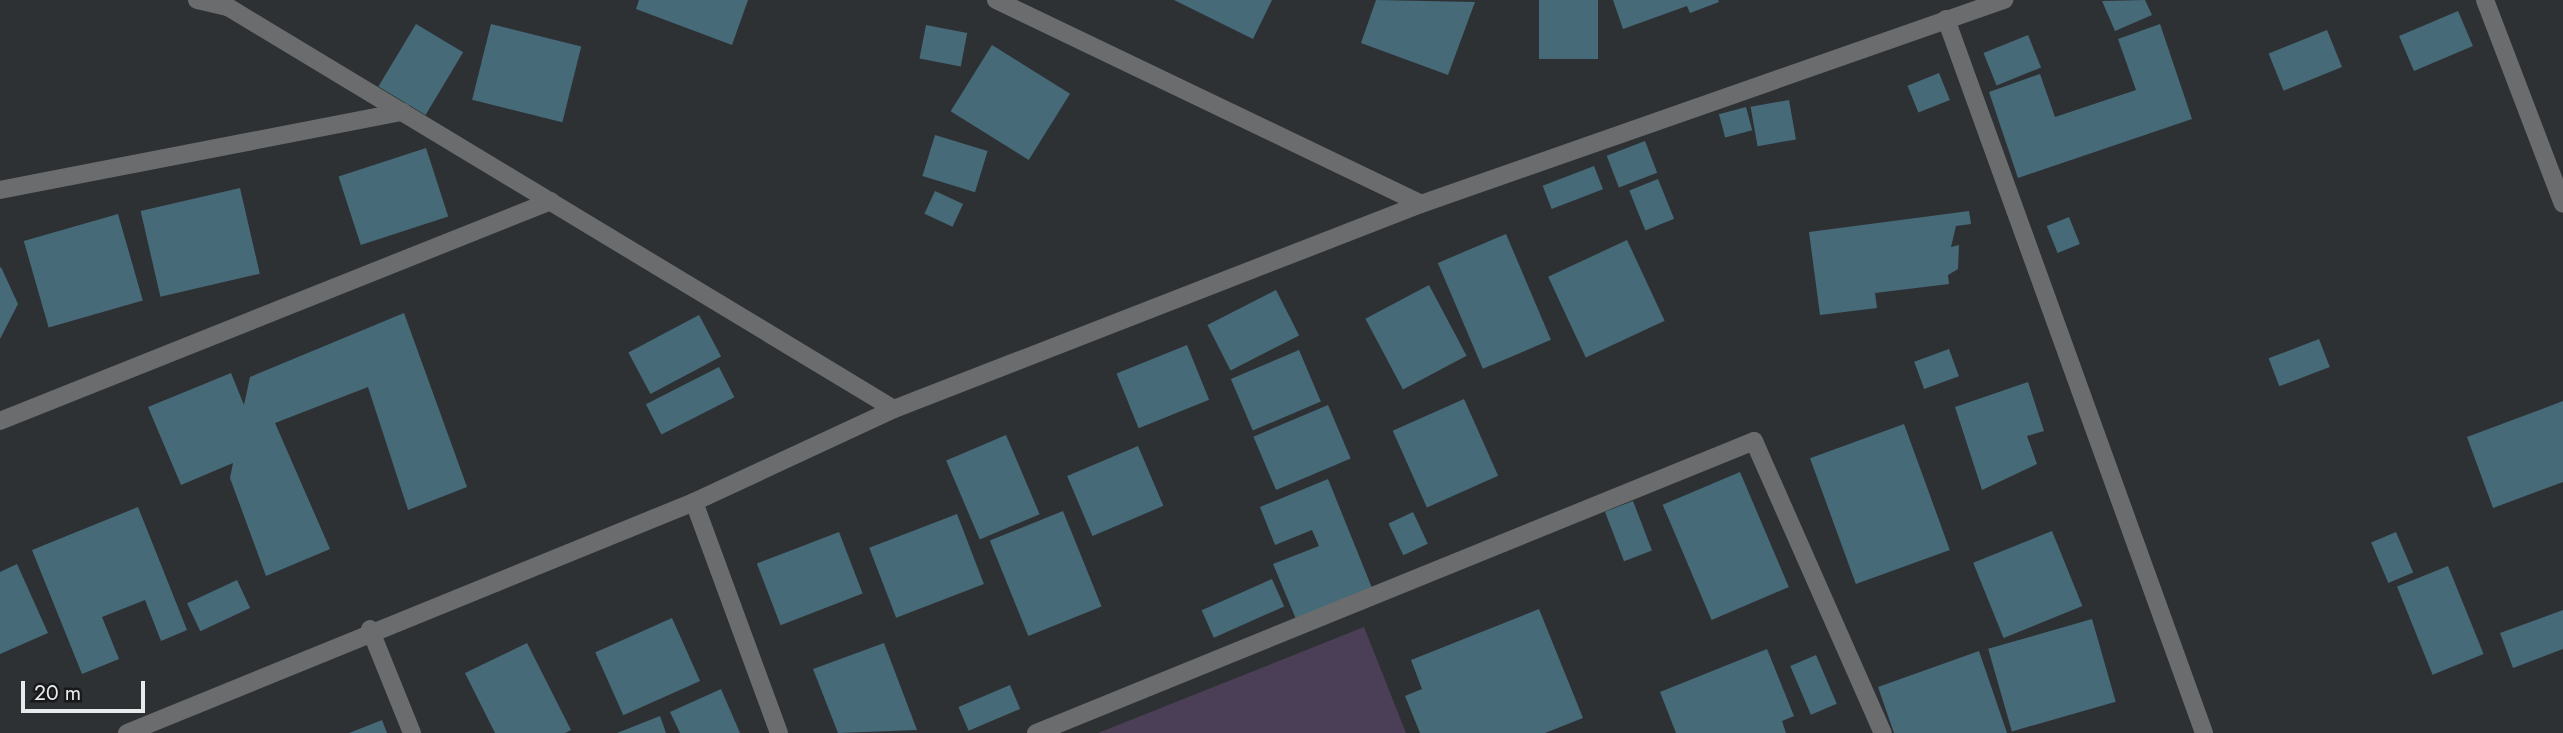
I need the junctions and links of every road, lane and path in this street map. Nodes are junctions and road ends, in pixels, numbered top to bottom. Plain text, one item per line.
1 (197, 0) edge
2 (996, 0) edge
3 (2004, 0) edge
4 (2485, 0) edge
5 (1946, 19) junction
6 (403, 112) junction
7 (0, 190) edge
8 (551, 201) junction
9 (1421, 204) junction
10 (2563, 204) edge
11 (894, 409) junction
12 (0, 421) edge
13 (694, 502) junction
14 (370, 629) junction
15 (127, 733) edge
16 (412, 733) edge
17 (779, 733) edge
18 (1036, 733) edge
19 (1883, 733) edge
20 (2204, 733) edge

1 - 6 street
2 - 9 street
3 - 5 street
4 - 10 street
5 - 9 street
5 - 20 street
6 - 7 street
6 - 8 street
8 - 11 street
8 - 12 street
9 - 11 street
11 - 13 street
13 - 14 street
13 - 17 street
14 - 15 street
14 - 16 street
18 - 19 street

